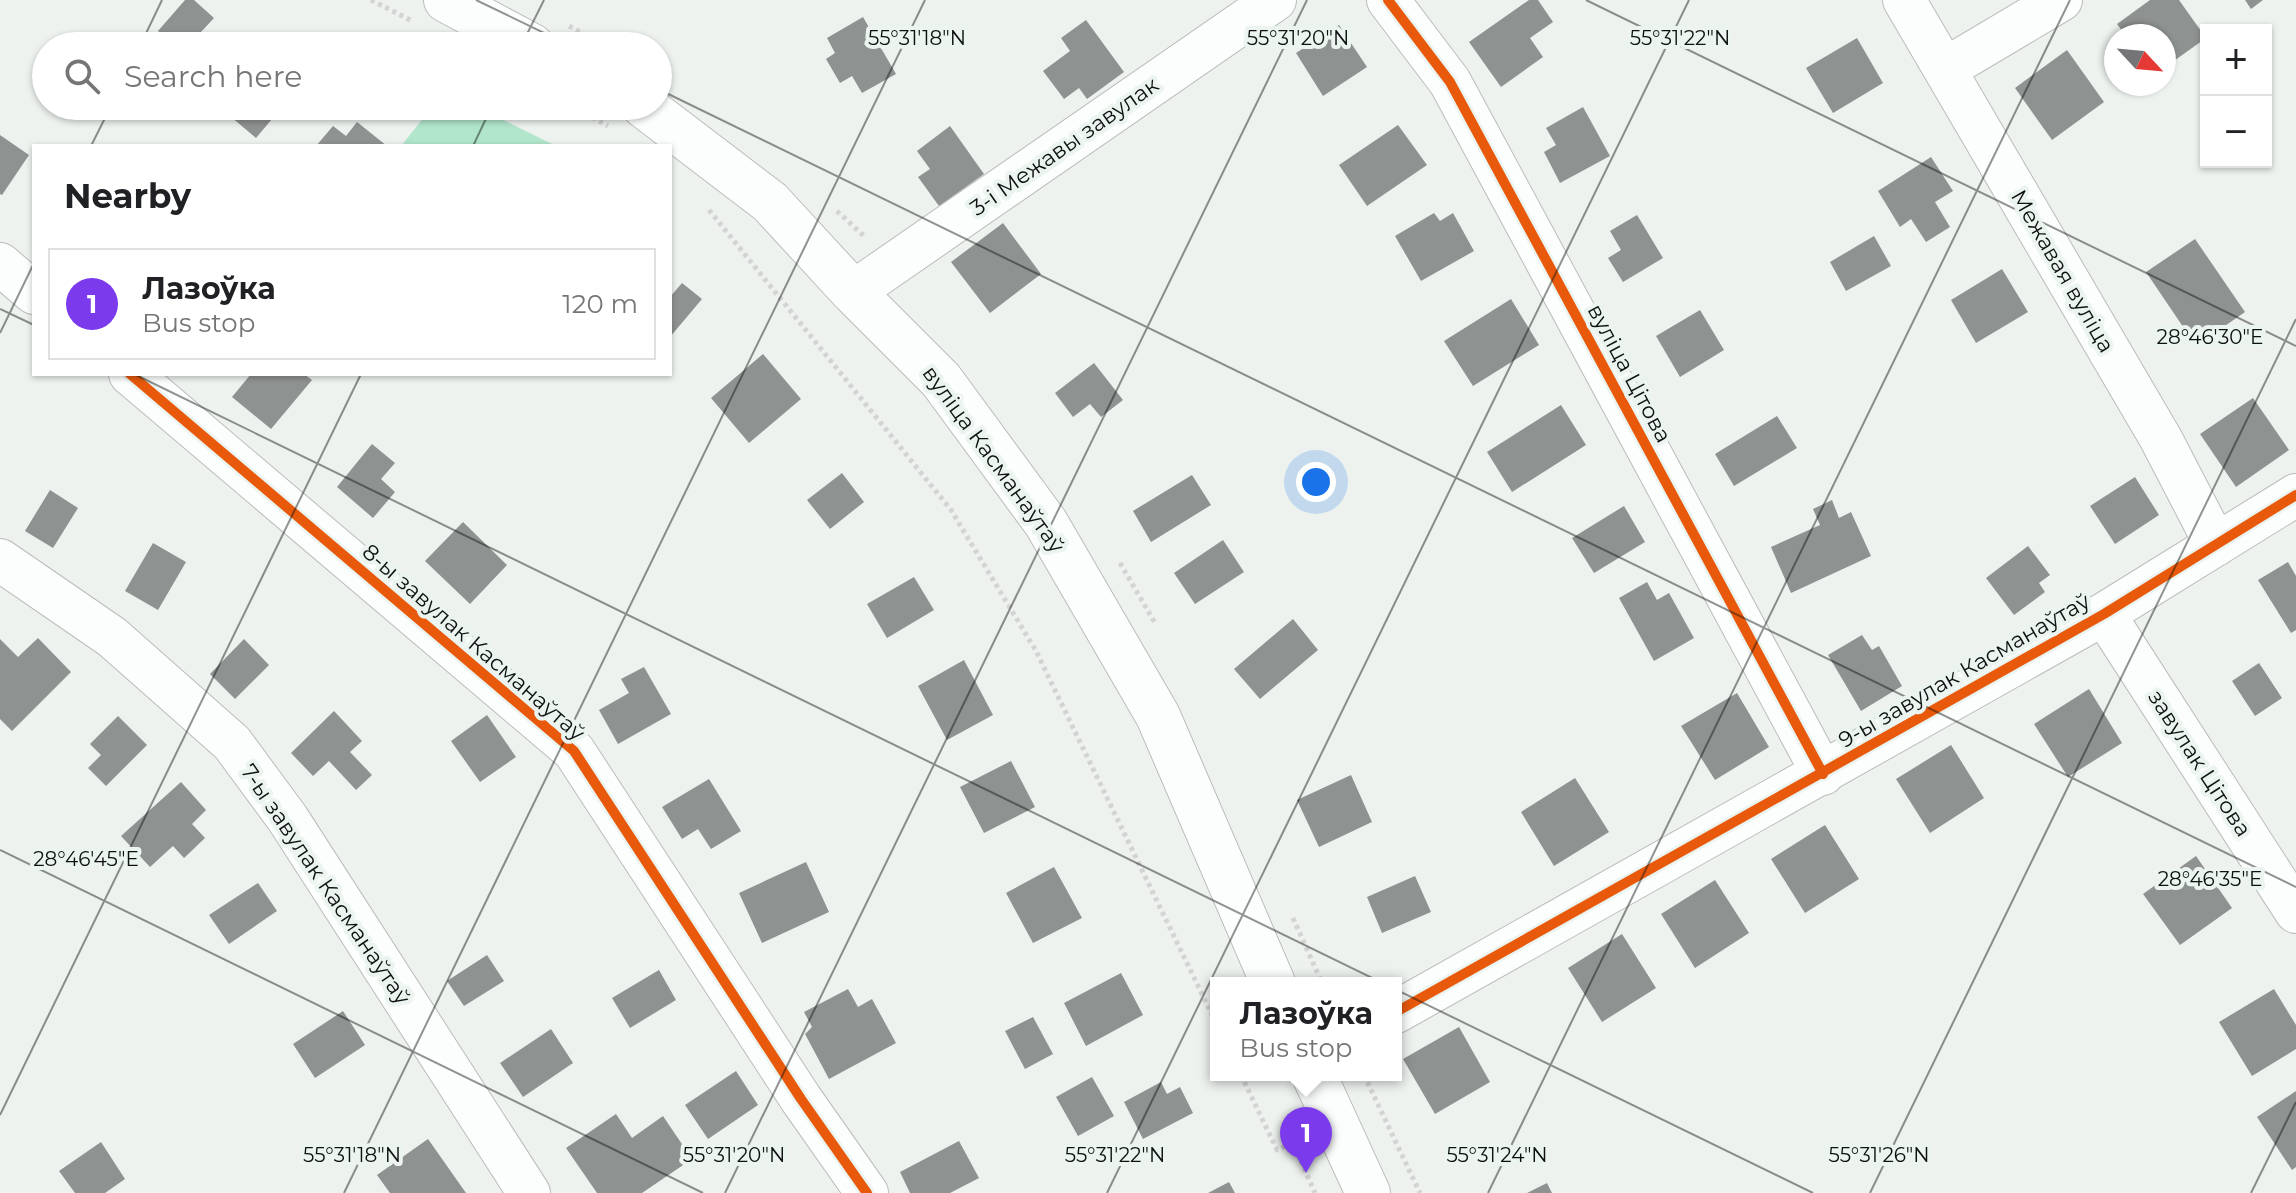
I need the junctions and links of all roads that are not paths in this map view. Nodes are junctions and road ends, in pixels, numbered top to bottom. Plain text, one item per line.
1 (446, 0) edge
2 (1275, 0) edge
3 (1388, 0) edge
4 (1904, 0) edge
5 (2061, 0) edge
6 (506, 32) edge
7 (1945, 69) junction
8 (662, 120) edge
9 (0, 264) edge
10 (32, 291) edge
11 (853, 292) junction
12 (132, 376) edge
13 (2296, 495) edge
14 (2216, 545) junction
15 (0, 560) edge
16 (2104, 614) junction
17 (1823, 774) junction
18 (2296, 912) edge
19 (1270, 977) edge
20 (1402, 1009) edge
21 (1317, 1081) edge
22 (529, 1193) edge
23 (867, 1193) edge
24 (1368, 1193) edge

1 - 6 main road
2 - 11 street, 3-і Межавы завулак
3 - 17 street, вуліца Цітова
4 - 7 street, Межавая вуліца
5 - 7 street
7 - 14 street, Межавая вуліца
8 - 11 main road, вуліца Касманаўтаў
9 - 10 street
11 - 19 main road, вуліца Касманаўтаў
12 - 23 street, 8-ы завулак Касманаўтаў
13 - 14 street, 9-ы завулак Касманаўтаў
14 - 16 street, 9-ы завулак Касманаўтаў
15 - 22 street, 7-ы завулак Касманаўтаў
16 - 17 street, 9-ы завулак Касманаўтаў
16 - 18 street, завулак Цітова
17 - 20 street, 9-ы завулак Касманаўтаў
21 - 24 main road

